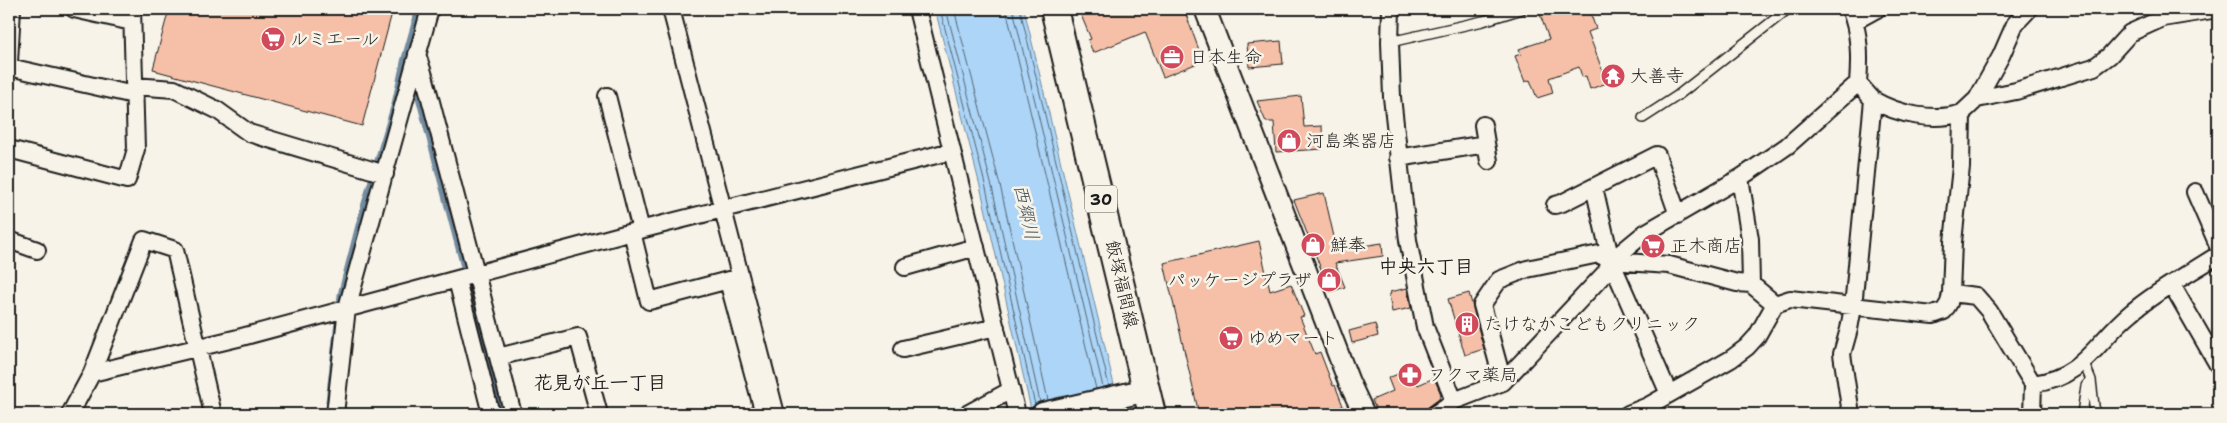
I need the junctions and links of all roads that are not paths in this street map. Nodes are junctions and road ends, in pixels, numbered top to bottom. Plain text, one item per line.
1 (12, 9) edge
2 (74, 9) edge
3 (430, 9) edge
4 (671, 9) edge
5 (917, 9) edge
6 (1054, 9) edge
7 (1205, 9) edge
8 (1392, 9) edge
9 (1522, 9) edge
10 (1788, 9) edge
11 (1877, 9) edge
12 (2029, 9) edge
13 (2218, 9) edge
14 (1853, 15) edge
15 (132, 16) edge
16 (1390, 42) junction
17 (416, 54) junction
18 (9, 62) edge
19 (9, 67) edge
20 (1858, 83) junction
21 (134, 90) junction
22 (607, 96) dead end
23 (1977, 99) junction
24 (1873, 100) junction
25 (1962, 114) junction
26 (1643, 118) dead end
27 (1483, 125) dead end
28 (1486, 144) junction
29 (9, 149) edge
30 (952, 151) junction
31 (1398, 158) junction
32 (1489, 162) dead end
33 (384, 174) junction
34 (1740, 178) junction
35 (1594, 187) junction
36 (2196, 192) dead end
37 (1555, 205) dead end
38 (723, 210) junction
39 (1678, 215) junction
40 (636, 231) junction
41 (9, 240) edge
42 (2218, 245) edge
43 (976, 247) junction
44 (37, 250) dead end
45 (2218, 254) edge
46 (1611, 261) junction
47 (905, 267) dead end
48 (476, 275) junction
49 (734, 279) junction
50 (457, 280) junction
51 (1750, 284) junction
52 (2172, 285) junction
53 (1951, 293) junction
54 (1775, 304) junction
55 (1852, 306) junction
56 (347, 308) junction
57 (996, 327) junction
58 (197, 346) junction
59 (903, 349) dead end
60 (498, 357) junction
61 (2084, 362) junction
62 (2218, 365) edge
63 (92, 373) junction
64 (2091, 380) junction
65 (1503, 382) junction
66 (2033, 384) junction
67 (1011, 390) junction
68 (1669, 394) junction
69 (1142, 399) edge
70 (1454, 401) junction
71 (70, 414) edge
72 (213, 414) edge
73 (335, 414) edge
74 (491, 414) edge
75 (513, 414) edge
76 (599, 414) edge
77 (764, 414) edge
78 (776, 414) edge
79 (967, 414) edge
80 (1017, 414) edge
81 (1043, 414) edge
82 (1364, 414) edge
83 (1435, 414) edge
84 (1628, 414) edge
85 (1851, 414) edge
86 (2032, 414) edge
87 (2082, 414) edge
88 (2095, 414) edge

1 - 18 street
2 - 15 street
3 - 17 street
4 - 38 street
5 - 30 street
6 - 69 main road, 飯塚福間線 / 30
7 - 82 street
8 - 16 street
9 - 16 lane
10 - 26 lane
11 - 14 street
12 - 23 street
13 - 23 street
14 - 20 street
15 - 21 street
16 - 31 street
17 - 33 street
17 - 48 street
19 - 21 street
20 - 24 street
20 - 34 street
21 - 29 street
21 - 33 street
22 - 40 street
23 - 25 street
24 - 25 street
24 - 55 street
25 - 53 street
27 - 28 street
28 - 31 street
28 - 32 street
30 - 38 street
30 - 43 street
31 - 70 street
33 - 56 street
34 - 39 street
34 - 51 street
35 - 37 street
35 - 39 street
35 - 46 street
36 - 42 street
38 - 40 street
38 - 49 street
39 - 46 street
40 - 48 street
40 - 49 street
41 - 44 street
43 - 47 street
43 - 57 street
45 - 52 street
46 - 51 street
46 - 65 street
46 - 65 street
46 - 68 street
48 - 50 street
48 - 60 street
49 - 77 street
49 - 78 street
50 - 56 street
50 - 74 street
51 - 54 street
52 - 61 street
52 - 62 street
53 - 55 street
53 - 66 street
54 - 55 street
54 - 68 street
55 - 85 street
56 - 58 street
56 - 73 street
57 - 59 street
57 - 67 street
58 - 63 street
58 - 63 street
58 - 72 street
60 - 75 street
60 - 76 street
61 - 64 lane
61 - 66 street
63 - 71 street
64 - 87 lane
64 - 88 lane
65 - 70 street
66 - 86 street
67 - 79 street
67 - 80 street
68 - 84 street
69 - 81 main road
70 - 83 street

